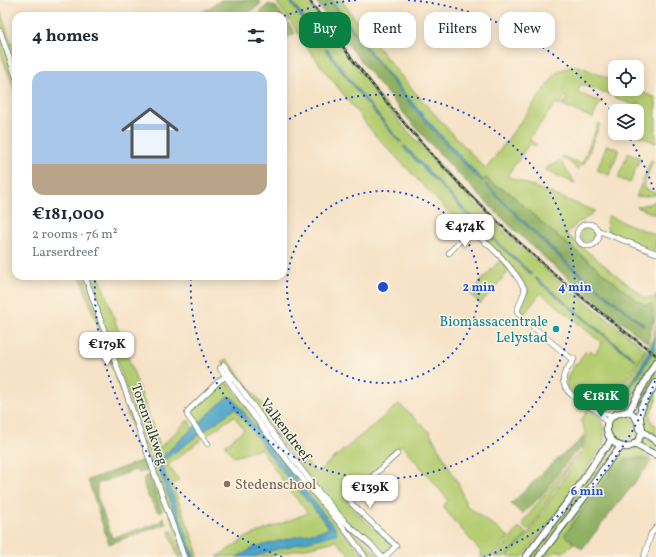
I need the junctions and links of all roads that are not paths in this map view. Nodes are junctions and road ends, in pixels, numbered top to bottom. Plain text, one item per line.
1 (0, 31) edge
2 (12, 66) edge
3 (597, 230) junction
4 (448, 253) dead end
5 (656, 253) edge
6 (86, 280) edge
7 (656, 362) edge
8 (222, 366) dead end
9 (228, 375) junction
10 (656, 383) edge
11 (627, 411) junction
12 (638, 418) junction
13 (608, 420) junction
14 (641, 430) junction
15 (609, 439) junction
16 (656, 441) edge
17 (208, 444) dead end
18 (634, 444) junction
19 (619, 446) junction
20 (397, 454) dead end
21 (656, 455) edge
22 (656, 528) edge
23 (184, 557) edge
24 (365, 557) edge
25 (383, 557) edge
26 (526, 557) edge
27 (539, 557) edge
28 (644, 557) edge

1 - 2 street
3 - 3 street
3 - 5 street
4 - 13 street
6 - 23 street, Torenvalkweg
7 - 11 main road
8 - 9 street, Valkendreef
9 - 17 street
9 - 24 street, Valkendreef
9 - 25 street, Valkendreef
10 - 12 main road
11 - 12 main road
11 - 13 main road
12 - 14 main road
13 - 15 main road
14 - 16 main road
14 - 18 main road
14 - 19 main road
15 - 19 main road
15 - 26 main road
18 - 19 main road
18 - 21 main road
19 - 27 main road
20 - 25 street
22 - 28 street

